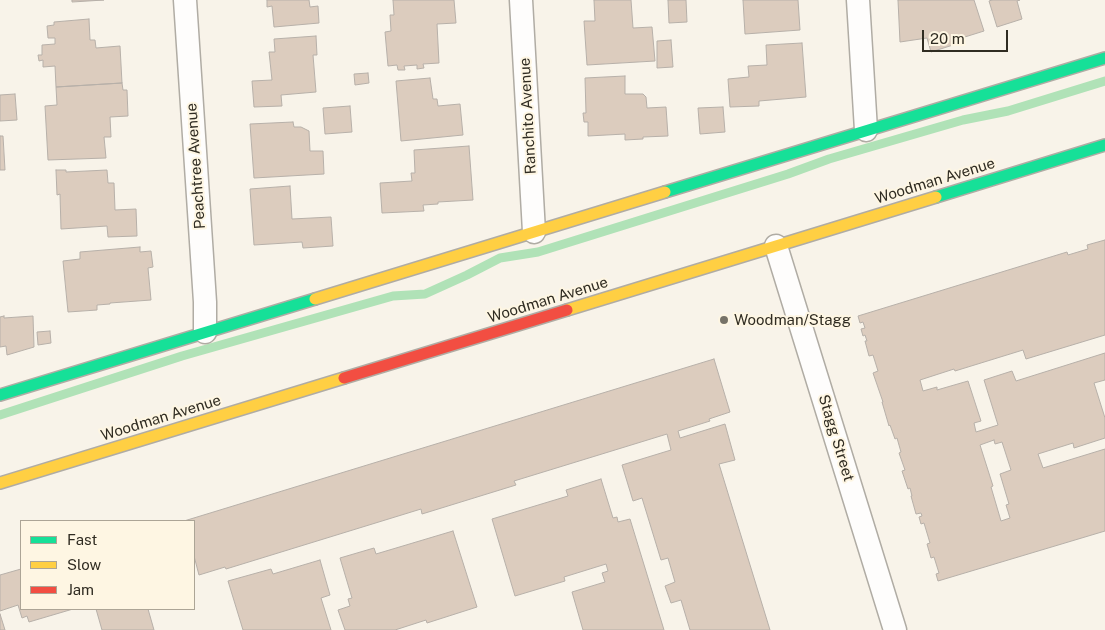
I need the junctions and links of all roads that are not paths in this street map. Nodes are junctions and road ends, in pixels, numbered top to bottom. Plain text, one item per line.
1 (185, 0) edge
2 (521, 0) edge
3 (858, 0) edge
4 (1105, 58) edge
5 (866, 130) junction
6 (1105, 144) edge
7 (534, 232) junction
8 (776, 246) junction
9 (205, 332) junction
10 (0, 395) edge
11 (0, 483) edge
12 (895, 630) edge

1 - 9 street, Peachtree Avenue
2 - 7 street, Ranchito Avenue
3 - 5 street
4 - 5 street
5 - 7 street
6 - 8 street, Woodman Avenue
7 - 9 street
8 - 11 street, Woodman Avenue
8 - 12 street, Stagg Street
9 - 10 street

